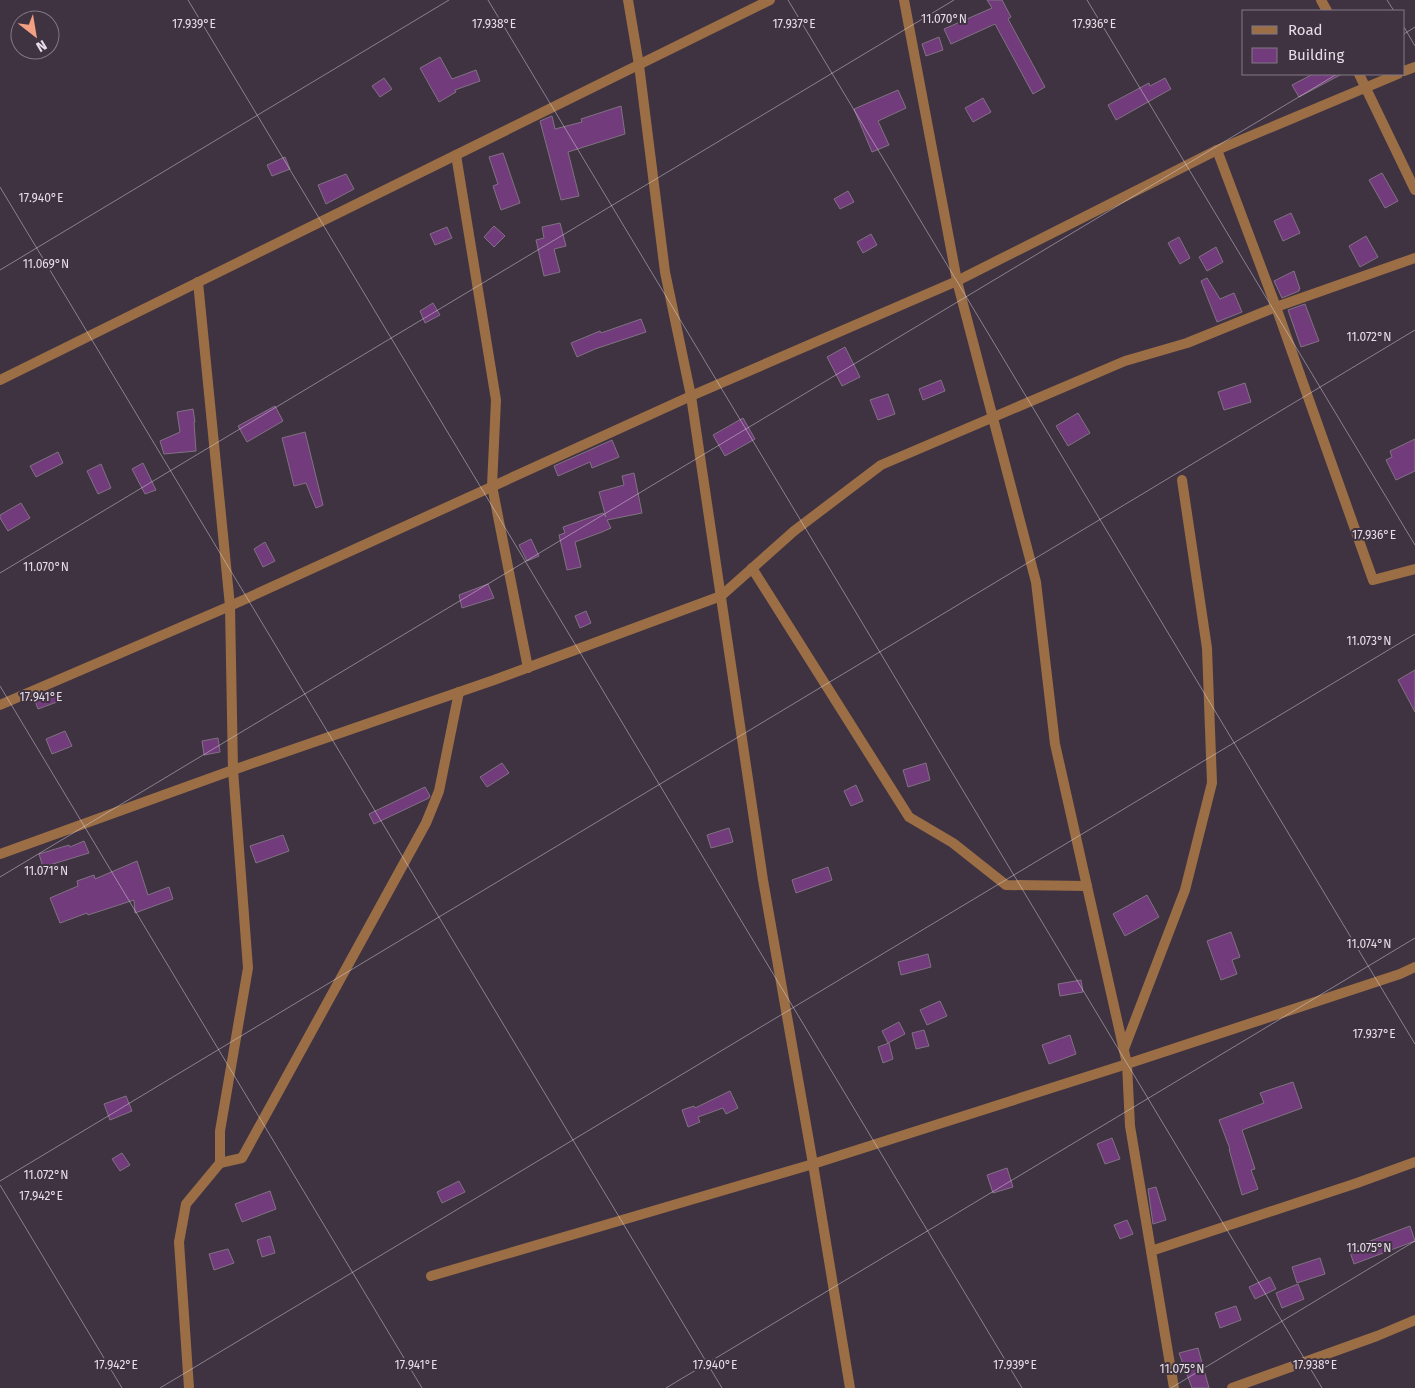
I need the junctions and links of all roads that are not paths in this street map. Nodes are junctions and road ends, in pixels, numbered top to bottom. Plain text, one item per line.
1 (628, 0) edge
2 (770, 0) edge
3 (904, 0) edge
4 (639, 65) junction
5 (1360, 75) edge
6 (1396, 75) edge
7 (1366, 88) junction
8 (1217, 150) junction
9 (456, 155) junction
10 (1415, 190) edge
11 (1415, 258) edge
12 (957, 281) junction
13 (198, 282) junction
14 (1276, 307) junction
15 (0, 380) edge
16 (691, 396) junction
17 (993, 418) junction
18 (1182, 480) dead end
19 (492, 486) junction
20 (752, 568) junction
21 (1415, 568) edge
22 (721, 596) junction
23 (230, 606) junction
24 (528, 668) junction
25 (459, 692) junction
26 (0, 705) edge
27 (234, 770) junction
28 (0, 854) edge
29 (1087, 886) junction
30 (1415, 967) edge
31 (1124, 1050) junction
32 (1127, 1064) junction
33 (1415, 1162) edge
34 (220, 1163) junction
35 (813, 1164) junction
36 (1151, 1251) junction
37 (431, 1276) dead end
38 (1415, 1320) edge
39 (189, 1388) edge
40 (850, 1388) edge
41 (1174, 1388) edge
42 (1232, 1388) edge

1 - 4 street
2 - 4 street
3 - 12 street
4 - 9 street
4 - 16 street
5 - 7 street
6 - 7 street
7 - 8 street
7 - 10 street
8 - 12 street
8 - 14 street
9 - 13 street
9 - 19 street
11 - 14 street
12 - 16 street
12 - 17 street
13 - 15 street
13 - 23 street
14 - 17 street
14 - 21 street
16 - 19 street
16 - 22 street
17 - 20 street
17 - 29 street
18 - 31 street
19 - 23 street
19 - 24 street
20 - 22 street
20 - 29 street
22 - 24 street
22 - 35 street
23 - 26 street
23 - 27 street
24 - 25 street
25 - 27 street
25 - 34 street
27 - 28 street
27 - 34 street
29 - 31 street
30 - 32 street
31 - 32 street
32 - 35 street
32 - 36 street
33 - 36 street
34 - 39 street
35 - 37 street
35 - 40 street
36 - 41 street
38 - 42 street

